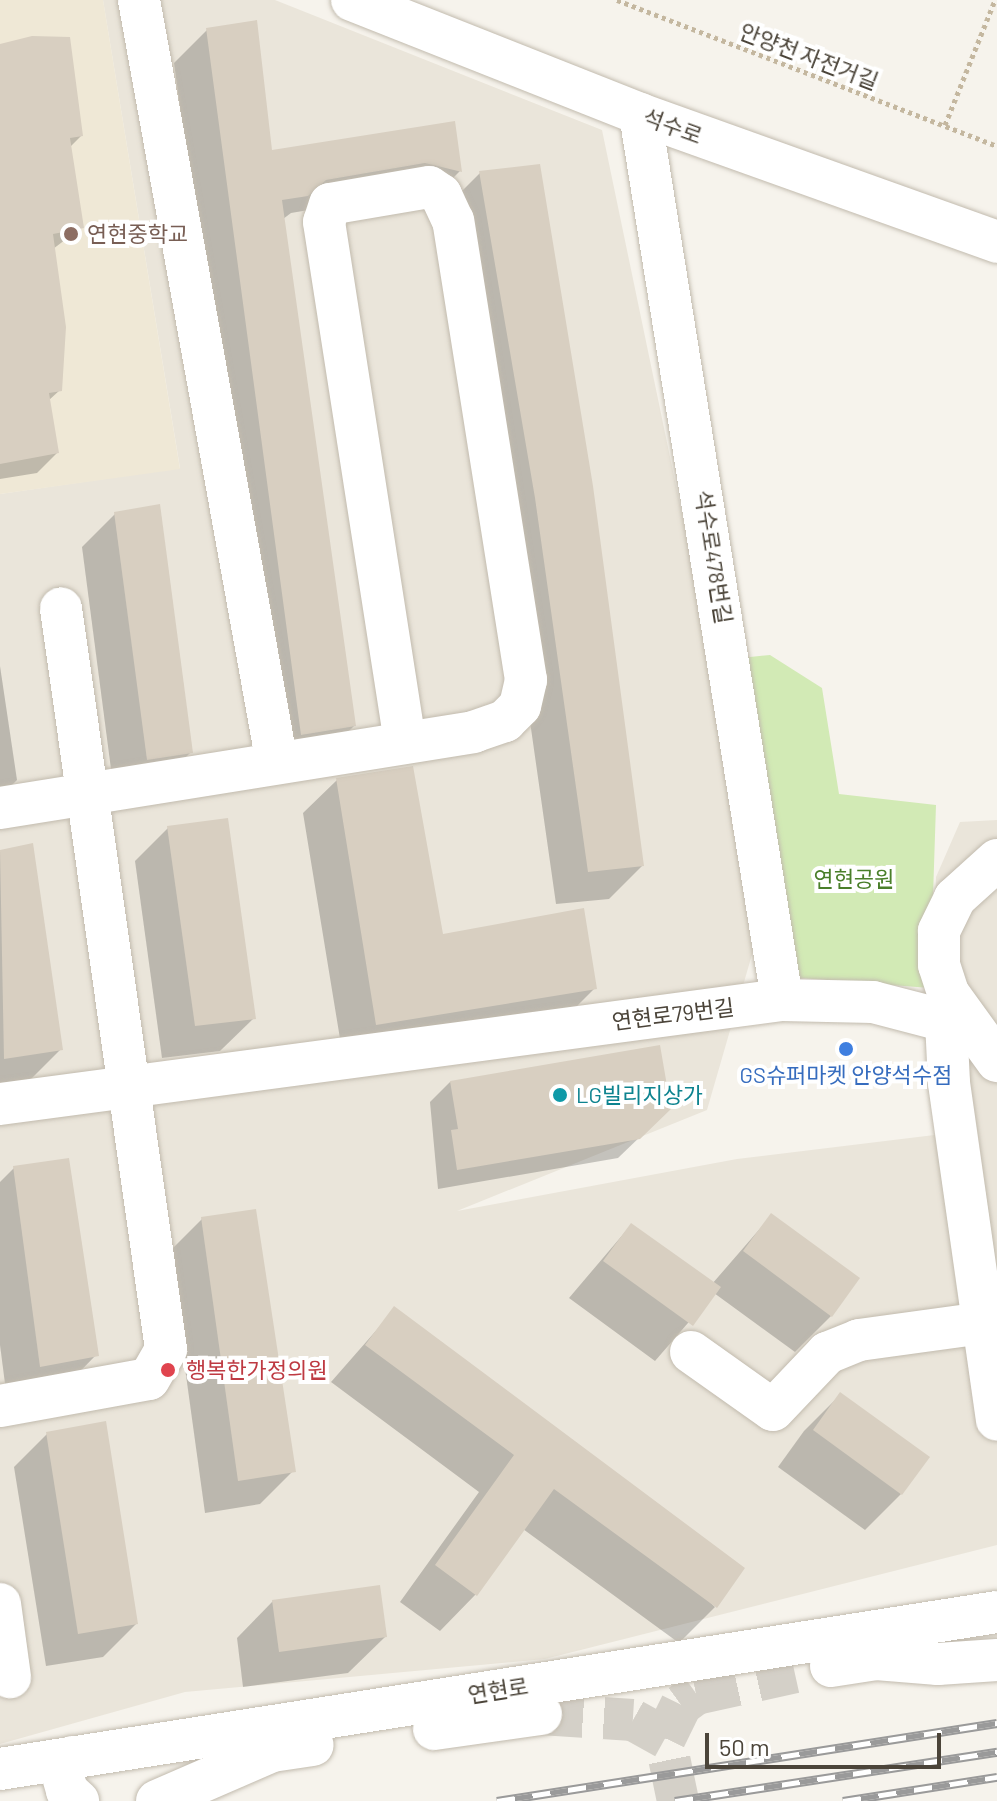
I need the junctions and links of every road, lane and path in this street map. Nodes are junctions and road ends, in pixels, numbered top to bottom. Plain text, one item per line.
1 (139, 0) edge
2 (352, 0) edge
3 (617, 0) edge
4 (995, 0) edge
5 (640, 114) junction
6 (945, 125) junction
7 (997, 146) edge
8 (997, 242) edge
9 (61, 608) dead end
10 (405, 742) junction
11 (277, 763) junction
12 (88, 794) junction
13 (0, 808) edge
14 (997, 860) edge
15 (782, 1000) junction
16 (997, 1061) edge
17 (129, 1084) junction
18 (0, 1104) edge
19 (980, 1162) edge
20 (983, 1323) junction
21 (691, 1352) dead end
22 (0, 1406) edge
23 (997, 1420) edge
24 (0, 1604) edge
25 (997, 1612) edge
26 (997, 1660) edge
27 (795, 1672) tunnel mouth
28 (10, 1677) dead end
29 (541, 1714) tunnel mouth
30 (73, 1757) junction
31 (0, 1769) edge
32 (78, 1801) edge
33 (157, 1801) edge

1 - 11 street
2 - 5 street, 석수로
3 - 6 path, 안양천 자전거길
4 - 6 path
5 - 8 street, 석수로
5 - 15 street, 석수로478번길
6 - 7 path, 안양천 자전거길
9 - 12 street
10 - 10 street
10 - 11 street
11 - 12 street
12 - 13 street
12 - 17 street
14 - 16 street
15 - 17 street, 연현로79번길
15 - 19 street, 연현로79번길
17 - 18 street, 연현로79번길
17 - 22 street
19 - 20 street, 연현로79번길
20 - 21 street
20 - 23 street, 연현로79번길
24 - 28 street
25 - 30 street, 연현로
26 - 27 street
29 - 33 street
30 - 31 street, 연현로
30 - 32 street

